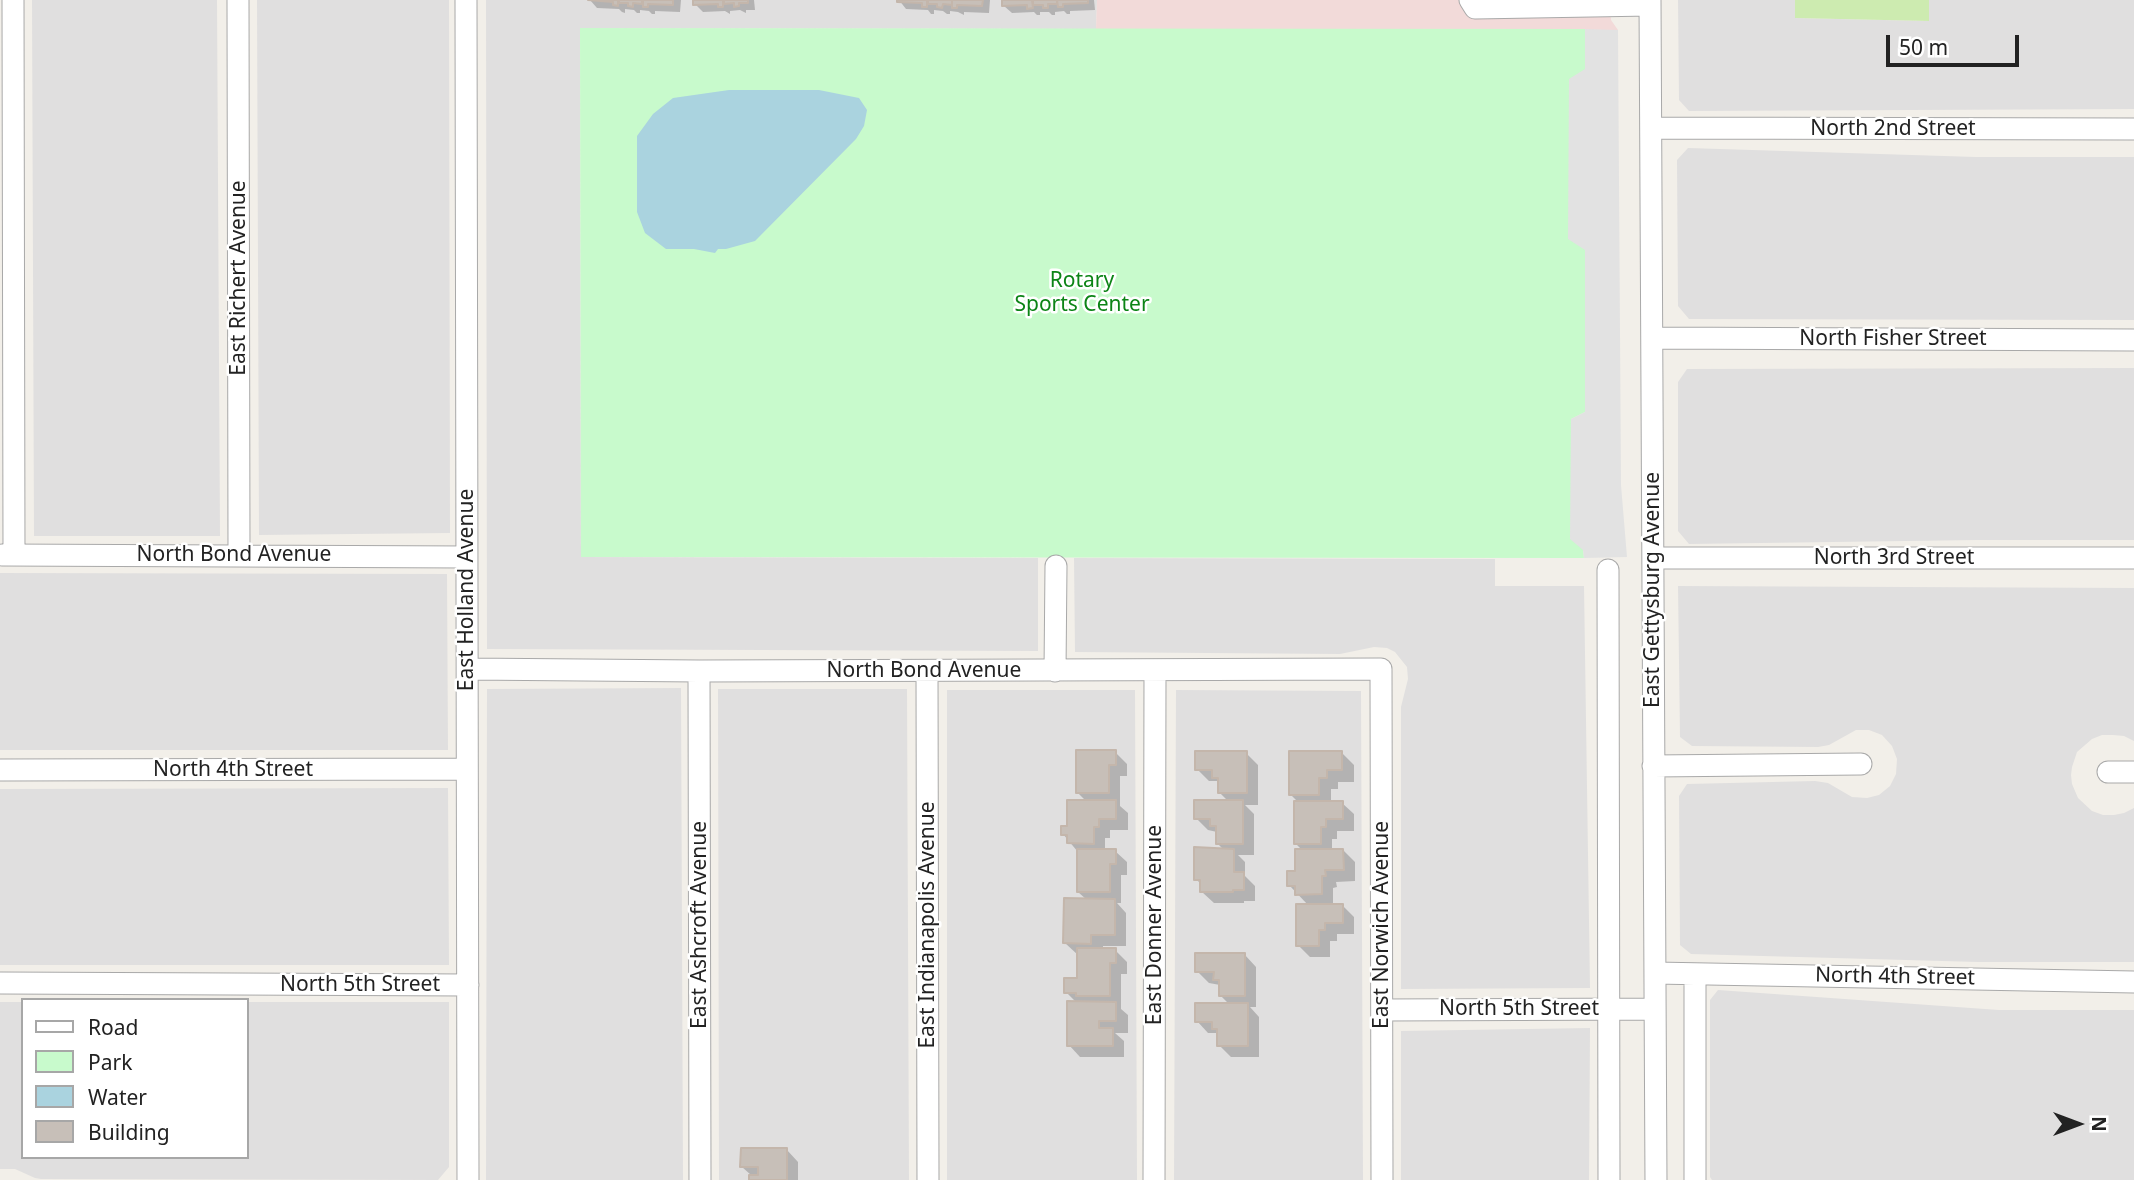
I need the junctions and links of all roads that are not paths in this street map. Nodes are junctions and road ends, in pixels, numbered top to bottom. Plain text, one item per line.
1 (13, 0) edge
2 (238, 0) edge
3 (466, 0) edge
4 (1470, 0) edge
5 (1650, 2) edge
6 (1590, 3) edge
7 (1652, 128) junction
8 (2134, 129) edge
9 (1652, 338) junction
10 (2134, 340) edge
11 (7, 555) edge
12 (239, 555) junction
13 (467, 556) junction
14 (1654, 558) junction
15 (2134, 558) edge
16 (1056, 566) dead end
17 (1608, 570) dead end
18 (468, 669) junction
19 (1381, 669) joint
20 (699, 671) junction
21 (927, 671) junction
22 (1055, 671) junction
23 (1155, 671) junction
24 (1861, 764) dead end
25 (1653, 766) junction
26 (467, 769) junction
27 (0, 770) edge
28 (2108, 772) dead end
29 (2134, 772) edge
30 (1656, 973) junction
31 (1695, 974) junction
32 (2134, 982) edge
33 (0, 983) edge
34 (468, 985) junction
35 (1609, 1008) junction
36 (1656, 1009) junction
37 (1382, 1010) junction
38 (468, 1180) edge
39 (700, 1180) edge
40 (928, 1180) edge
41 (1154, 1180) edge
42 (1382, 1180) edge
43 (1609, 1180) edge
44 (1656, 1180) edge
45 (1695, 1180) edge

1 - 11 street
2 - 12 street, East Richert Avenue
3 - 13 street, East Holland Avenue
4 - 6 street
5 - 6 street
5 - 7 street, East Gettysburg Avenue
7 - 8 street, North 2nd Street
7 - 9 street, East Gettysburg Avenue
9 - 10 street, North Fisher Street
9 - 14 street, East Gettysburg Avenue
11 - 12 street, North Bond Avenue
12 - 13 street, North Bond Avenue
13 - 18 street, East Holland Avenue
14 - 15 street, North 3rd Street
14 - 25 street, East Gettysburg Avenue
16 - 22 street
17 - 35 street
18 - 20 street, North Bond Avenue
18 - 26 street, East Holland Avenue
19 - 23 street, North Bond Avenue
19 - 37 street, East Norwich Avenue
20 - 21 street, North Bond Avenue
20 - 39 street, East Ashcroft Avenue
21 - 22 street, North Bond Avenue
21 - 40 street, East Indianapolis Avenue
22 - 23 street, North Bond Avenue
23 - 41 street, East Donner Avenue
24 - 25 street
25 - 30 street, East Gettysburg Avenue
26 - 27 street, North 4th Street
26 - 34 street, East Holland Avenue
28 - 29 street
30 - 31 street, North 4th Street
30 - 36 street, East Gettysburg Avenue
31 - 32 street, North 4th Street
31 - 45 street
33 - 34 street, North 5th Street
34 - 38 street, East Holland Avenue
35 - 36 street, North 5th Street
35 - 37 street, North 5th Street
35 - 43 street
36 - 44 street, East Gettysburg Avenue
37 - 42 street, East Norwich Avenue

